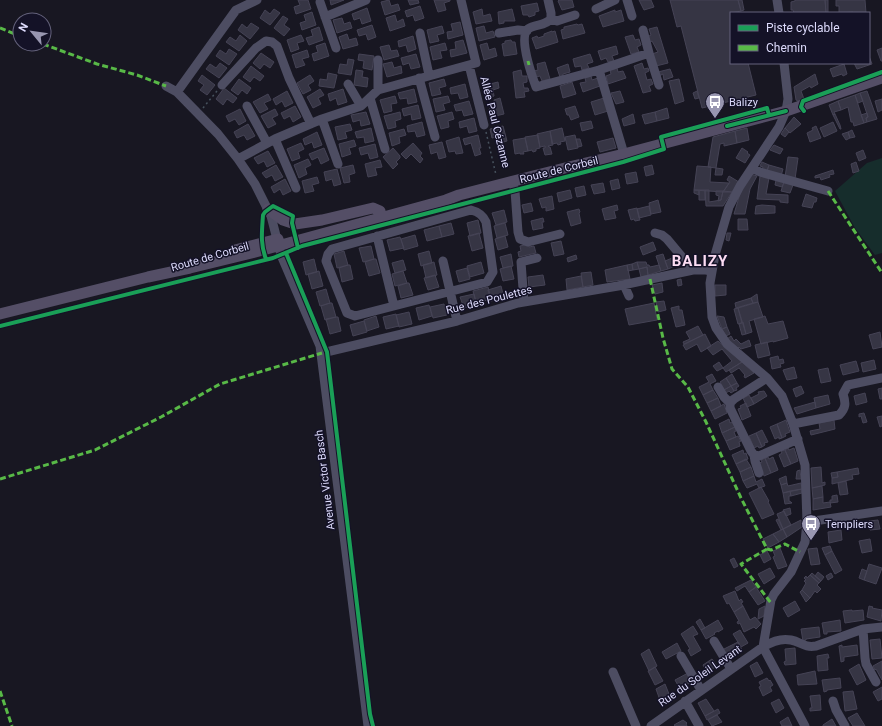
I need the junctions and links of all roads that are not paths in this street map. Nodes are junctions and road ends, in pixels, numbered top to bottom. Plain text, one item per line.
1 (256, 0) edge
2 (366, 0) edge
3 (461, 0) edge
4 (548, 0) edge
5 (615, 0) edge
6 (627, 0) edge
7 (777, 0) edge
8 (320, 2) dead end
9 (596, 8) dead end
10 (779, 12) edge
11 (575, 15) dead end
12 (632, 16) dead end
13 (325, 17) junction
14 (551, 19) junction
15 (643, 30) dead end
16 (526, 31) junction
17 (420, 33) dead end
18 (499, 33) dead end
19 (336, 48) dead end
20 (648, 53) junction
21 (378, 60) dead end
22 (473, 64) junction
23 (784, 64) edge
24 (599, 70) junction
25 (429, 75) junction
26 (419, 78) junction
27 (882, 78) edge
28 (348, 84) dead end
29 (222, 85) road end
30 (659, 85) dead end
31 (166, 86) dead end
32 (378, 90) junction
33 (176, 92) junction
34 (370, 98) junction
35 (247, 106) dead end
36 (361, 106) junction
37 (786, 112) junction
38 (322, 119) junction
39 (311, 124) junction
40 (484, 124) road end
41 (435, 137) dead end
42 (271, 141) junction
43 (385, 149) dead end
44 (624, 154) junction
45 (238, 159) junction
46 (338, 164) dead end
47 (752, 168) junction
48 (512, 181) junction
49 (296, 188) dead end
50 (828, 191) dead end
51 (459, 195) junction
52 (268, 209) junction
53 (380, 211) junction
54 (655, 233) dead end
55 (560, 234) dead end
56 (377, 236) junction
57 (278, 242) junction
58 (537, 258) dead end
59 (443, 261) dead end
60 (693, 270) junction
61 (711, 271) junction
62 (624, 285) junction
63 (450, 292) junction
64 (629, 296) dead end
65 (524, 302) junction
66 (394, 306) junction
67 (0, 314) edge
68 (457, 321) junction
69 (322, 353) junction
70 (767, 378) junction
71 (882, 378) edge
72 (718, 387) dead end
73 (730, 403) junction
74 (793, 424) junction
75 (798, 439) junction
76 (754, 455) junction
77 (759, 473) dead end
78 (882, 511) edge
79 (807, 522) junction
80 (882, 627) edge
81 (863, 630) junction
82 (714, 641) dead end
83 (763, 647) junction
84 (681, 656) dead end
85 (731, 669) junction
86 (613, 672) dead end
87 (876, 682) dead end
88 (701, 690) junction
89 (833, 700) dead end
90 (685, 701) junction
91 (368, 726) edge
92 (636, 726) edge
93 (651, 726) edge
94 (699, 726) edge
95 (805, 726) edge
96 (845, 726) edge

1 - 33 street
2 - 13 street
3 - 22 street, Allée Paul Cézanne
4 - 14 street
5 - 9 street
6 - 12 street
7 - 10 street
8 - 13 street
11 - 14 street
13 - 19 street
14 - 16 street
15 - 20 street
16 - 18 street
16 - 24 street
17 - 25 street
20 - 24 street
20 - 30 street
21 - 32 street
22 - 25 street
22 - 40 street, Allée Paul Cézanne
23 - 37 street
24 - 44 street
25 - 26 street
26 - 32 street
26 - 41 street
27 - 37 main road, Route de Corbeil
28 - 36 street
29 - 39 street
31 - 33 street, Avenue Victor Basch
32 - 34 street
33 - 45 street, Avenue Victor Basch
34 - 36 street
34 - 43 street
35 - 42 street
36 - 38 street
37 - 44 main road, Route de Corbeil
37 - 47 street
38 - 39 street
38 - 46 street
39 - 42 street
42 - 45 street
42 - 49 street
44 - 48 main road, Route de Corbeil
45 - 52 street, Avenue Victor Basch
47 - 50 street
47 - 61 street
48 - 51 main road, Route de Corbeil
48 - 55 street, Route de Corbeil
51 - 53 main road, Route de Corbeil
51 - 57 main road, Route de Corbeil
52 - 53 main road
52 - 57 street, Avenue Victor Basch
53 - 57 main road, Route de Corbeil
54 - 60 street
56 - 63 street
56 - 66 street
56 - 66 street
57 - 67 main road, Route de Corbeil
57 - 69 street, Avenue Victor Basch
58 - 65 street
59 - 63 street
60 - 61 street, Rue des Poulettes
60 - 62 street, Rue des Poulettes
61 - 70 street
62 - 64 street
62 - 65 street, Rue des Poulettes
63 - 66 street
63 - 68 street
65 - 68 street, Rue des Poulettes
68 - 69 street, Rue des Poulettes
69 - 91 street, Avenue Victor Basch
70 - 73 street
70 - 74 street
71 - 74 street
72 - 73 street
73 - 76 street
74 - 75 street
75 - 76 street
75 - 79 street
76 - 77 street
78 - 79 street
79 - 83 street
80 - 81 street
81 - 83 street, Rue du Soleil Levant
81 - 87 street
82 - 85 street
83 - 85 street, Rue du Soleil Levant
83 - 95 street
84 - 88 street
85 - 88 street, Rue du Soleil Levant
86 - 92 street
88 - 90 street, Rue du Soleil Levant
89 - 96 street
90 - 93 street, Rue du Soleil Levant
90 - 94 street

